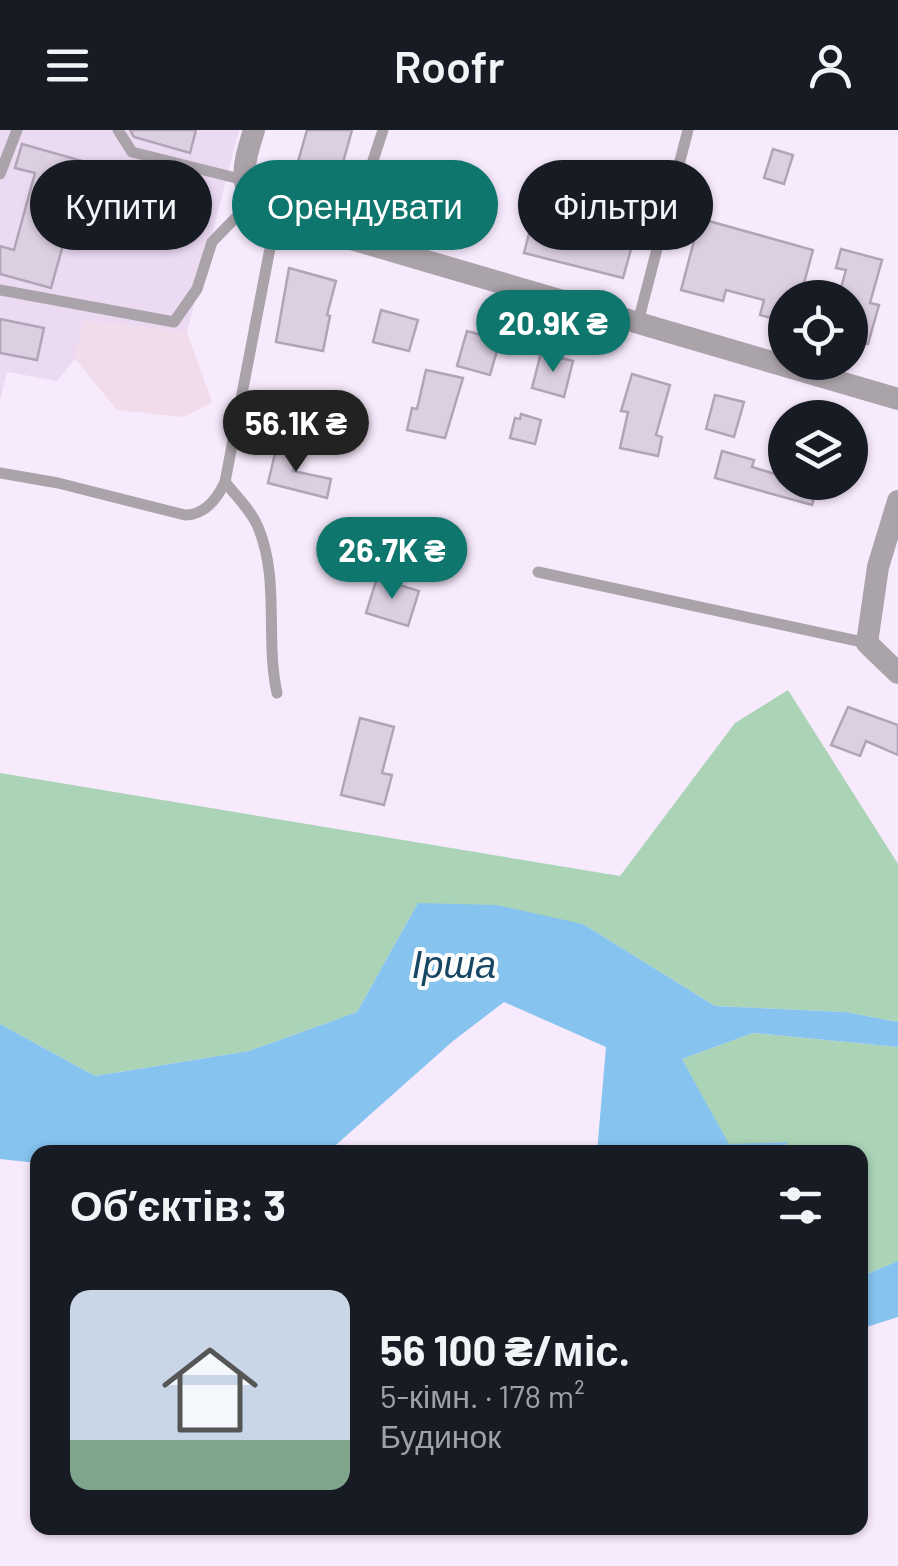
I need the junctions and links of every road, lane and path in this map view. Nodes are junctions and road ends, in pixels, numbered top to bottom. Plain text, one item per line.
1 (17, 130) edge
2 (118, 130) edge
3 (254, 130) edge
4 (383, 130) edge
5 (688, 130) edge
6 (251, 160) edge
7 (373, 160) edge
8 (0, 174) edge
9 (232, 185) edge
10 (232, 213) edge
11 (270, 250) edge
12 (382, 250) edge
13 (0, 290) edge
14 (638, 322) junction
15 (898, 399) edge
16 (0, 472) edge
17 (225, 482) junction
18 (898, 501) edge
19 (538, 572) dead end
20 (868, 643) junction
21 (898, 673) edge
22 (277, 693) dead end

1 - 8 lane
2 - 9 lane
3 - 6 street
4 - 7 lane
5 - 14 lane
10 - 13 lane
11 - 17 lane
12 - 14 street
14 - 15 street
16 - 17 lane
17 - 22 lane
18 - 20 street
19 - 20 lane
20 - 21 street

